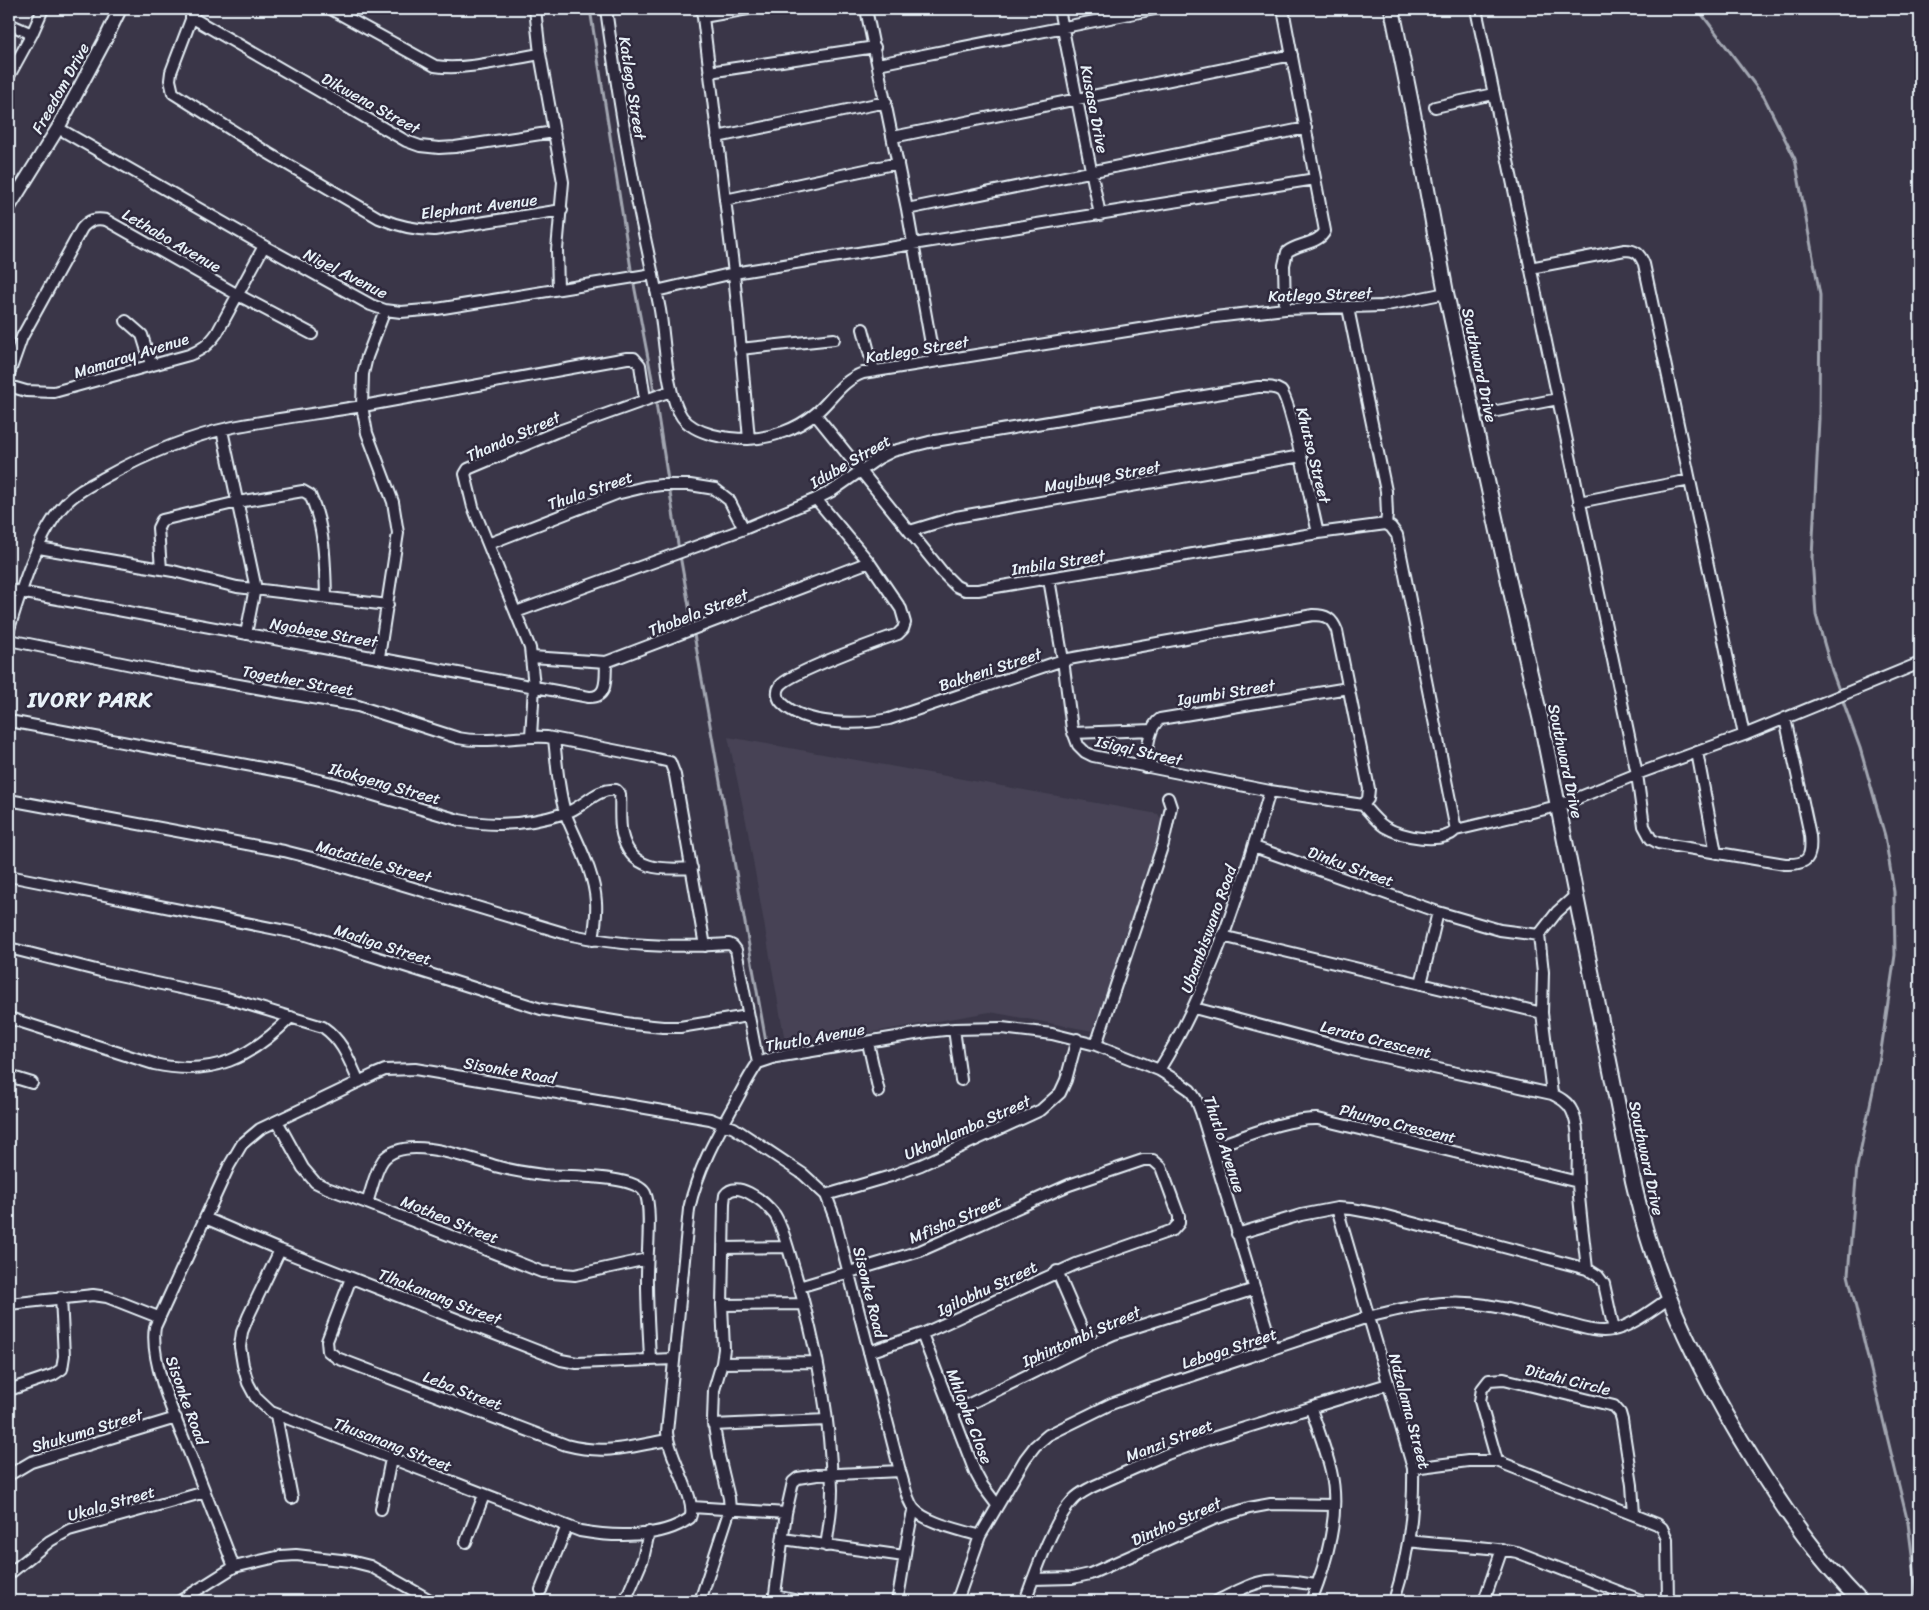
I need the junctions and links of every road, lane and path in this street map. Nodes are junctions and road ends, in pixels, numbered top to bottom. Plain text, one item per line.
1 (43, 9) edge
2 (120, 9) edge
3 (331, 9) edge
4 (535, 9) edge
5 (606, 9) edge
6 (748, 9) edge
7 (866, 9) edge
8 (1059, 9) edge
9 (1155, 9) edge
10 (1283, 9) edge
11 (1392, 9) edge
12 (1476, 9) edge
13 (193, 13) edge
14 (703, 13) edge
15 (9, 24) edge
16 (1063, 28) junction
17 (32, 34) junction
18 (875, 47) junction
19 (540, 54) junction
20 (1292, 55) junction
21 (878, 64) junction
22 (709, 72) junction
23 (9, 76) edge
24 (1493, 94) junction
25 (1078, 100) junction
26 (886, 102) junction
27 (1435, 107) dead end
28 (58, 128) junction
29 (1306, 128) junction
30 (554, 132) junction
31 (717, 137) junction
32 (893, 137) junction
33 (898, 163) junction
34 (1092, 172) junction
35 (1315, 179) junction
36 (725, 200) junction
37 (9, 207) edge
38 (907, 209) junction
39 (562, 210) junction
40 (1100, 215) junction
41 (914, 245) junction
42 (264, 246) junction
43 (1530, 268) junction
44 (734, 273) junction
45 (653, 274) junction
46 (558, 289) junction
47 (656, 291) junction
48 (1446, 293) junction
49 (238, 295) junction
50 (1285, 308) junction
51 (1348, 308) junction
52 (385, 310) junction
53 (126, 321) dead end
54 (863, 329) dead end
55 (312, 334) dead end
56 (834, 339) dead end
57 (740, 349) junction
58 (934, 361) junction
59 (151, 364) junction
60 (874, 371) junction
61 (9, 374) edge
62 (9, 386) edge
63 (1275, 388) joint
64 (671, 391) junction
65 (645, 399) junction
66 (1558, 400) junction
67 (362, 406) junction
68 (1488, 413) dead end
69 (814, 414) junction
70 (222, 430) junction
71 (749, 439) junction
72 (1300, 456) junction
73 (861, 471) junction
74 (1690, 480) junction
75 (816, 499) junction
76 (238, 502) junction
77 (1580, 502) junction
78 (1386, 524) junction
79 (744, 528) junction
80 (910, 531) junction
81 (1318, 533) junction
82 (488, 544) junction
83 (39, 548) junction
84 (869, 562) junction
85 (161, 569) junction
86 (1049, 579) junction
87 (255, 588) junction
88 (9, 590) edge
89 (21, 592) junction
90 (326, 598) junction
91 (388, 605) junction
92 (516, 612) junction
93 (9, 629) edge
94 (246, 634) junction
95 (9, 640) edge
96 (379, 657) junction
97 (532, 657) junction
98 (1063, 660) junction
99 (606, 662) junction
100 (1920, 663) edge
101 (534, 686) junction
102 (1348, 688) junction
103 (1785, 718) junction
104 (9, 721) edge
105 (1152, 730) junction
106 (1073, 733) junction
107 (1744, 735) junction
108 (531, 736) junction
109 (554, 739) junction
110 (1697, 752) junction
111 (1144, 767) junction
112 (1637, 774) junction
113 (1270, 791) junction
114 (1168, 798) dead end
115 (9, 800) edge
116 (1363, 805) junction
117 (1558, 806) junction
118 (566, 813) junction
119 (1456, 830) junction
120 (1254, 847) junction
121 (1716, 853) junction
122 (692, 868) junction
123 (9, 876) edge
124 (1576, 895) junction
125 (1438, 912) junction
126 (1540, 935) junction
127 (1222, 936) junction
128 (593, 940) junction
129 (705, 946) junction
130 (9, 948) edge
131 (1421, 984) junction
132 (1194, 1008) junction
133 (1542, 1013) junction
134 (748, 1016) junction
135 (291, 1017) junction
136 (9, 1018) edge
137 (954, 1029) junction
138 (1077, 1039) junction
139 (868, 1043) junction
140 (1096, 1044) junction
141 (758, 1063) junction
142 (1159, 1070) junction
143 (9, 1076) edge
144 (962, 1080) dead end
145 (359, 1082) junction
146 (32, 1083) dead end
147 (880, 1092) dead end
148 (1552, 1094) junction
149 (277, 1121) junction
150 (724, 1123) junction
151 (1213, 1147) junction
152 (1578, 1182) junction
153 (826, 1195) junction
154 (368, 1202) junction
155 (1337, 1208) junction
156 (205, 1218) junction
157 (1238, 1234) junction
158 (787, 1247) junction
159 (724, 1248) junction
160 (280, 1250) junction
161 (1116, 1250) joint
162 (647, 1259) junction
163 (1587, 1269) junction
164 (850, 1272) junction
165 (1058, 1272) junction
166 (351, 1278) junction
167 (799, 1287) junction
168 (1255, 1289) junction
169 (62, 1297) junction
170 (1670, 1298) junction
171 (9, 1304) edge
172 (804, 1304) junction
173 (722, 1306) junction
174 (158, 1317) junction
175 (1368, 1317) junction
176 (1614, 1330) junction
177 (922, 1334) junction
178 (1088, 1345) junction
179 (1273, 1349) junction
180 (869, 1352) junction
181 (650, 1359) junction
182 (673, 1359) junction
183 (817, 1362) junction
184 (722, 1364) junction
185 (1388, 1384) junction
186 (9, 1390) edge
187 (1311, 1408) junction
188 (953, 1412) junction
189 (276, 1415) junction
190 (176, 1418) junction
191 (827, 1420) junction
192 (713, 1425) junction
193 (667, 1440) junction
194 (391, 1459) junction
195 (1497, 1461) junction
196 (1413, 1468) junction
197 (900, 1471) junction
198 (9, 1475) edge
199 (831, 1475) junction
200 (205, 1492) junction
201 (484, 1495) junction
202 (292, 1498) dead end
203 (997, 1505) junction
204 (1334, 1505) junction
205 (692, 1507) junction
206 (381, 1509) dead end
207 (730, 1509) junction
208 (914, 1510) junction
209 (786, 1513) junction
210 (1634, 1514) junction
211 (567, 1526) junction
212 (649, 1532) junction
213 (980, 1536) junction
214 (784, 1539) junction
215 (1409, 1541) junction
216 (466, 1542) dead end
217 (826, 1546) junction
218 (1502, 1549) junction
219 (904, 1556) junction
220 (234, 1567) junction
221 (9, 1574) edge
222 (1033, 1579) junction
223 (1317, 1585) junction
224 (541, 1590) dead end
225 (775, 1598) edge
226 (180, 1601) edge
227 (432, 1601) edge
228 (625, 1601) edge
229 (700, 1601) edge
230 (799, 1601) edge
231 (897, 1601) edge
232 (957, 1601) edge
233 (1025, 1601) edge
234 (1216, 1601) edge
235 (1311, 1601) edge
236 (1394, 1601) edge
237 (1484, 1601) edge
238 (1643, 1601) edge
239 (1668, 1601) edge
240 (1860, 1601) edge

1 - 17 street
2 - 28 street, Freedom Drive
3 - 19 street
4 - 19 street, Elephant Avenue
5 - 45 street, Katlego Street
6 - 14 street
7 - 18 street
8 - 16 street, Kusasa Drive
9 - 16 street
10 - 20 street
11 - 48 main road, Southward Drive
12 - 24 street
13 - 30 street, Dikwena Street
13 - 39 street, Elephant Avenue
14 - 22 street
15 - 17 street
16 - 21 street
16 - 25 street, Kusasa Drive
17 - 23 street
18 - 21 street
18 - 22 street
19 - 30 street, Elephant Avenue
20 - 25 street
20 - 29 street
21 - 26 street
22 - 31 street
24 - 27 street
24 - 43 street
25 - 32 street
25 - 34 street, Kusasa Drive
26 - 31 street
26 - 32 street
28 - 37 street, Freedom Drive
28 - 42 street, Nigel Avenue
29 - 34 street
29 - 35 street
30 - 39 street, Elephant Avenue
31 - 36 street
32 - 33 street
33 - 36 street
33 - 38 street
34 - 38 street
34 - 40 street, Kusasa Drive
35 - 40 street
35 - 50 street
36 - 44 street
38 - 41 street
39 - 46 street
40 - 41 street
41 - 44 street
41 - 58 street
42 - 49 street, Mamaray Avenue
42 - 52 street, Nigel Avenue
43 - 66 street
43 - 74 street
44 - 47 street
44 - 57 street
45 - 46 street, Nigel Avenue
45 - 47 street, Katlego Street
46 - 52 street, Nigel Avenue
47 - 64 street, Katlego Street
48 - 51 street, Katlego Street
48 - 117 main road, Southward Drive
49 - 55 street, Lethabo Avenue
49 - 59 street, Mamaray Avenue
49 - 61 street, Lethabo Avenue
50 - 51 street, Katlego Street
50 - 58 street, Katlego Street
51 - 78 street
52 - 67 street
53 - 59 street
54 - 60 street
56 - 57 street
57 - 71 street
58 - 60 street, Katlego Street
59 - 62 street, Mamaray Avenue
60 - 69 street, Katlego Street
63 - 72 street, Khutso Street
63 - 73 street, Idube Street
64 - 65 street, Thando Street
64 - 71 street, Katlego Street
65 - 67 street
65 - 82 street, Thando Street
66 - 68 street
66 - 77 street
67 - 70 street
67 - 91 street
69 - 71 street, Katlego Street
69 - 73 street, Imbila Street
70 - 76 street
70 - 83 street
72 - 80 street, Mayibuye Street
72 - 81 street, Khutso Street
73 - 75 street, Idube Street
73 - 80 street, Imbila Street
74 - 77 street
74 - 107 street
75 - 79 street, Idube Street
75 - 84 street, Bakheni Street
76 - 85 street
76 - 87 street
76 - 90 street
77 - 112 street
78 - 81 street, Imbila Street
78 - 119 street
79 - 82 street, Thula Street
79 - 92 street, Idube Street
80 - 86 street, Imbila Street
81 - 86 street, Imbila Street
82 - 92 street, Thando Street
83 - 85 street
83 - 89 street
84 - 98 street, Bakheni Street
84 - 99 street, Thobela Street
85 - 87 street
86 - 98 street, Isigqi Street
87 - 90 street
87 - 94 street
88 - 89 street, Ngobese Street
89 - 93 street
89 - 94 street, Ngobese Street
90 - 91 street
91 - 96 street
92 - 97 street, Thando Street
94 - 96 street, Ngobese Street
95 - 108 street, Together Street
96 - 101 street, Ngobese Street
97 - 99 street, Thobela Street
97 - 101 street, Thando Street
98 - 102 street, Bakheni Street
98 - 106 street, Isigqi Street
99 - 101 street, Ngobese Street
100 - 103 street
101 - 108 street
102 - 105 street, Igumbi Street
102 - 116 street, Bakheni Street
103 - 107 street
103 - 121 street
104 - 118 street, Ikokgeng Street
105 - 106 street
105 - 111 street
106 - 111 street, Isigqi Street
107 - 110 street
108 - 109 street, Together Street
109 - 118 street
109 - 122 street, Together Street
110 - 112 street
110 - 121 street
111 - 113 street, Isigqi Street
112 - 117 street
112 - 121 street
113 - 116 street, Isigqi Street
113 - 120 street, Ubambiswano Road
114 - 140 street
115 - 128 street, Matatiele Street
116 - 119 street
117 - 119 street
117 - 124 main road, Southward Drive
118 - 122 street, Ikokgeng Street
118 - 128 street
120 - 125 street, Dinku Street
120 - 127 street, Ubambiswano Road
122 - 129 street
123 - 134 street, Madiga Street
124 - 126 street
124 - 170 main road, Southward Drive
125 - 126 street, Dinku Street
125 - 131 street
126 - 133 street
127 - 131 street
127 - 132 street, Ubambiswano Road
128 - 129 street, Matatiele Street
129 - 134 street, Matatiele Street
130 - 135 street
131 - 133 street
132 - 142 street, Ubambiswano Road
132 - 148 street, Lerato Crescent
133 - 148 street
134 - 141 street
135 - 136 street
135 - 145 street
137 - 138 street, Thutlo Avenue
137 - 139 street, Thutlo Avenue
137 - 144 street
138 - 140 street, Thutlo Avenue
138 - 153 street, Ukhahlamba Street
139 - 141 street, Thutlo Avenue
139 - 147 street
140 - 142 street, Thutlo Avenue
141 - 150 street
142 - 151 street, Thutlo Avenue
143 - 146 street
145 - 149 street, Sisonke Road
145 - 150 street, Sisonke Road
148 - 152 street
149 - 154 street, Motheo Street
149 - 156 street, Sisonke Road
150 - 153 street, Sisonke Road
150 - 182 street
151 - 152 street, Phungo Crescent
151 - 157 street, Thutlo Avenue
152 - 163 street
153 - 164 street, Sisonke Road
154 - 162 street, Motheo Street
154 - 162 street
155 - 157 street
155 - 163 street
155 - 175 street
156 - 160 street, Tlhakanang Street
156 - 174 street, Sisonke Road
157 - 168 street, Thutlo Avenue
158 - 159 street
158 - 159 street
158 - 167 street
159 - 173 street
160 - 166 street, Tlhakanang Street
160 - 189 street, Thusanang Street
161 - 164 street, Mfisha Street
161 - 165 street, Igilobhu Street
162 - 181 street
163 - 176 street
164 - 167 street, Mfisha Street
164 - 180 street, Sisonke Road
165 - 177 street, Igilobhu Street
165 - 178 street
166 - 181 street, Tlhakanang Street
166 - 193 street, Leba Street
167 - 172 street
168 - 178 street, Iphintombi Street
168 - 179 street, Thutlo Avenue
169 - 171 street
169 - 174 street
169 - 186 street
170 - 176 street
170 - 240 main road, Southward Drive
172 - 173 street
172 - 183 street
173 - 184 street
174 - 190 street, Sisonke Road
175 - 176 street, Leboga Street
175 - 179 street, Leboga Street
175 - 185 street, Ndzalama Street
177 - 180 street, Igilobhu Street
177 - 188 street, Mhlophe Close
178 - 188 street, Iphintombi Street
179 - 203 street, Leboga Street
180 - 197 street, Sisonke Road
181 - 182 street, Tlhakanang Street
182 - 193 street
183 - 184 street
183 - 191 street
184 - 192 street
185 - 187 street, Manzi Street
185 - 196 street, Ndzalama Street
187 - 204 street
187 - 222 street, Manzi Street
188 - 203 street, Mhlophe Close
189 - 194 street, Thusanang Street
189 - 202 street
190 - 198 street, Shukuma Street
190 - 200 street, Sisonke Road
191 - 192 street
191 - 199 street
192 - 207 street
193 - 205 street
194 - 201 street, Thusanang Street
194 - 206 street
195 - 196 street
195 - 210 street
195 - 210 street, Ditahi Circle
196 - 215 street, Ndzalama Street
197 - 199 street
197 - 208 street, Sisonke Road
199 - 209 street
199 - 217 street
200 - 220 street, Sisonke Road
200 - 221 street, Ukala Street
201 - 211 street, Thusanang Street
201 - 216 street
203 - 213 street, Leboga Street
204 - 222 street, Dintho Street
204 - 223 street
205 - 207 street
205 - 212 street, Thusanang Street
207 - 209 street
207 - 229 street
208 - 213 street
208 - 219 street
209 - 214 street
210 - 239 street
211 - 212 street, Thusanang Street
211 - 224 street
212 - 228 street
213 - 232 street, Leboga Street
214 - 217 street
214 - 225 street
215 - 218 street
215 - 236 street, Ndzalama Street
217 - 219 street
218 - 237 street
218 - 238 street
219 - 231 street
220 - 226 street
220 - 227 street
222 - 233 street, Manzi Street
223 - 234 street
223 - 235 street
225 - 230 street

